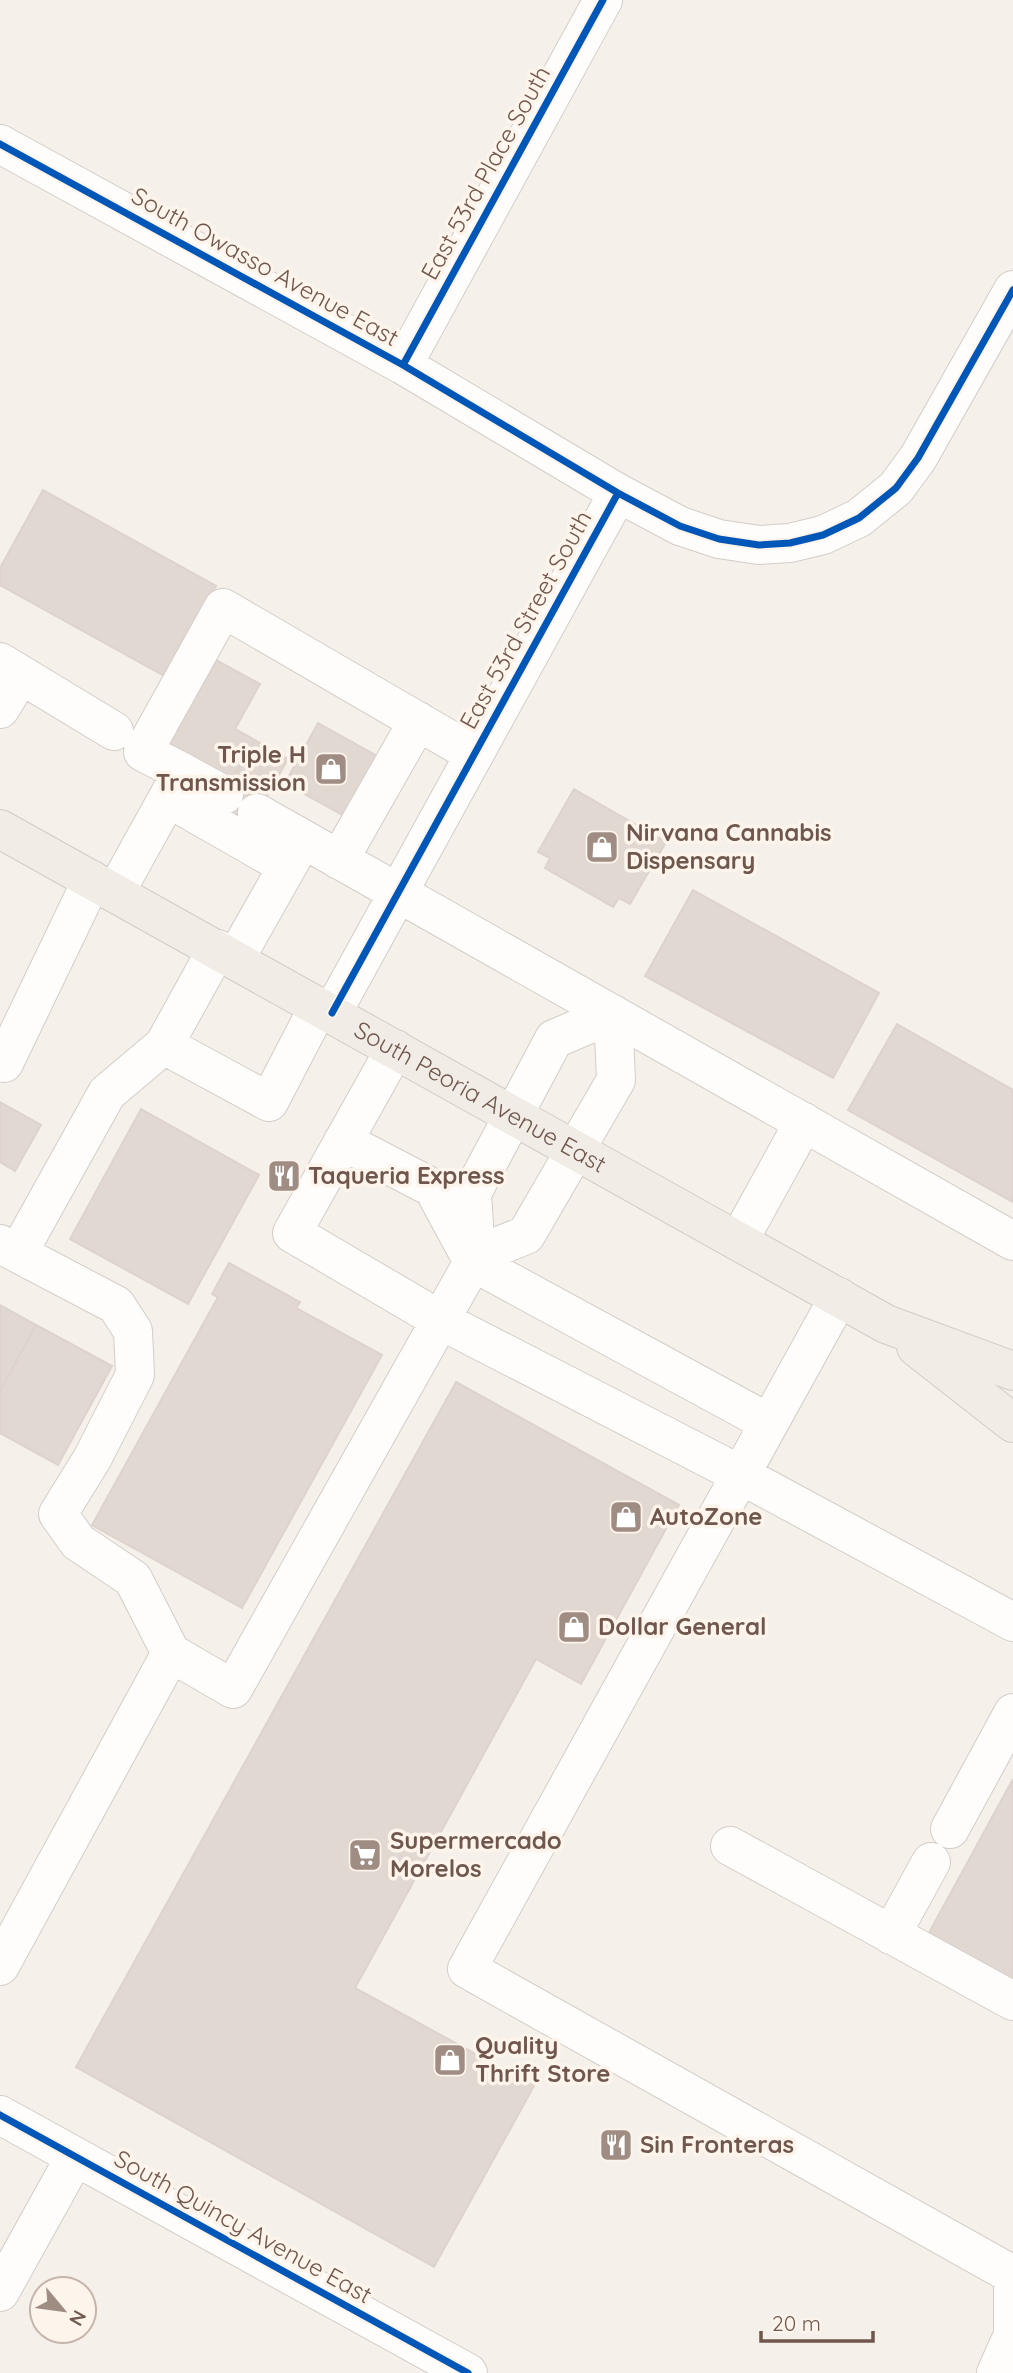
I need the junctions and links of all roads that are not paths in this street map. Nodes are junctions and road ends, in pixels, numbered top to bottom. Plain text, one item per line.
1 (603, 0) edge
2 (0, 144) edge
3 (1013, 290) edge
4 (403, 365) junction
5 (618, 493) junction
6 (11, 668) edge
7 (0, 709) edge
8 (418, 721) junction
9 (114, 731) dead end
10 (474, 754) junction
11 (175, 785) junction
12 (224, 795) dead end
13 (257, 813) dead end
14 (0, 829) edge
15 (295, 852) junction
16 (340, 860) junction
17 (103, 887) junction
18 (398, 892) junction
19 (226, 954) junction
20 (326, 1009) junction
21 (613, 1014) junction
22 (164, 1045) junction
23 (395, 1049) junction
24 (5, 1063) dead end
25 (514, 1115) junction
26 (804, 1122) junction
27 (343, 1141) junction
28 (574, 1150) junction
29 (738, 1240) junction
30 (1013, 1241) edge
31 (9, 1249) edge
32 (475, 1259) junction
33 (839, 1297) junction
34 (442, 1321) junction
35 (886, 1324) junction
36 (1013, 1371) edge
37 (769, 1423) junction
38 (1013, 1423) edge
39 (741, 1475) junction
40 (1013, 1622) edge
41 (171, 1653) junction
42 (1013, 1713) edge
43 (950, 1829) dead end
44 (730, 1846) dead end
45 (931, 1862) dead end
46 (891, 1935) junction
47 (0, 1966) edge
48 (1013, 2001) edge
49 (0, 2115) edge
50 (75, 2157) junction
51 (1013, 2276) edge
52 (0, 2292) edge
53 (468, 2373) edge
54 (996, 2373) edge

1 - 4 street, East 53rd Place South
2 - 4 street, South Owasso Avenue East
3 - 5 street, East 53rd Street South
4 - 5 street, South Owasso Avenue East
5 - 10 street, East 53rd Street South
6 - 7 street
6 - 9 street
8 - 10 street
8 - 11 street
8 - 16 street
10 - 18 street, East 53rd Street South
11 - 12 street
11 - 15 street
11 - 17 street
13 - 15 street
14 - 17 main road, South Peoria Avenue East
15 - 16 street
15 - 19 street
16 - 18 street
17 - 19 main road, South Peoria Avenue East
17 - 24 street
18 - 20 street, East 53rd Street South
18 - 21 street
19 - 20 main road, South Peoria Avenue East
19 - 22 street
20 - 22 street, East 53rd Street South
20 - 23 main road, South Peoria Avenue East
21 - 25 street
21 - 26 street
21 - 28 street
22 - 31 street
23 - 25 main road, South Peoria Avenue East
23 - 27 street
25 - 28 main road, South Peoria Avenue East
25 - 32 street
26 - 29 street
26 - 30 street
27 - 32 street
27 - 34 street
28 - 29 main road, South Peoria Avenue East
28 - 32 street
29 - 33 main road, South Peoria Avenue East
31 - 41 street
32 - 34 street
32 - 37 street
33 - 35 main road, South Peoria Avenue East
33 - 37 street
34 - 39 street
34 - 41 street
35 - 36 main road, South Peoria Avenue East
35 - 38 main road, South Peoria Avenue East
37 - 39 street
39 - 40 street
39 - 51 street
41 - 47 street
42 - 43 street
44 - 46 street
45 - 46 street
46 - 48 street
49 - 50 street, South Quincy Avenue East
50 - 52 street
50 - 53 street, South Quincy Avenue East
51 - 54 street

